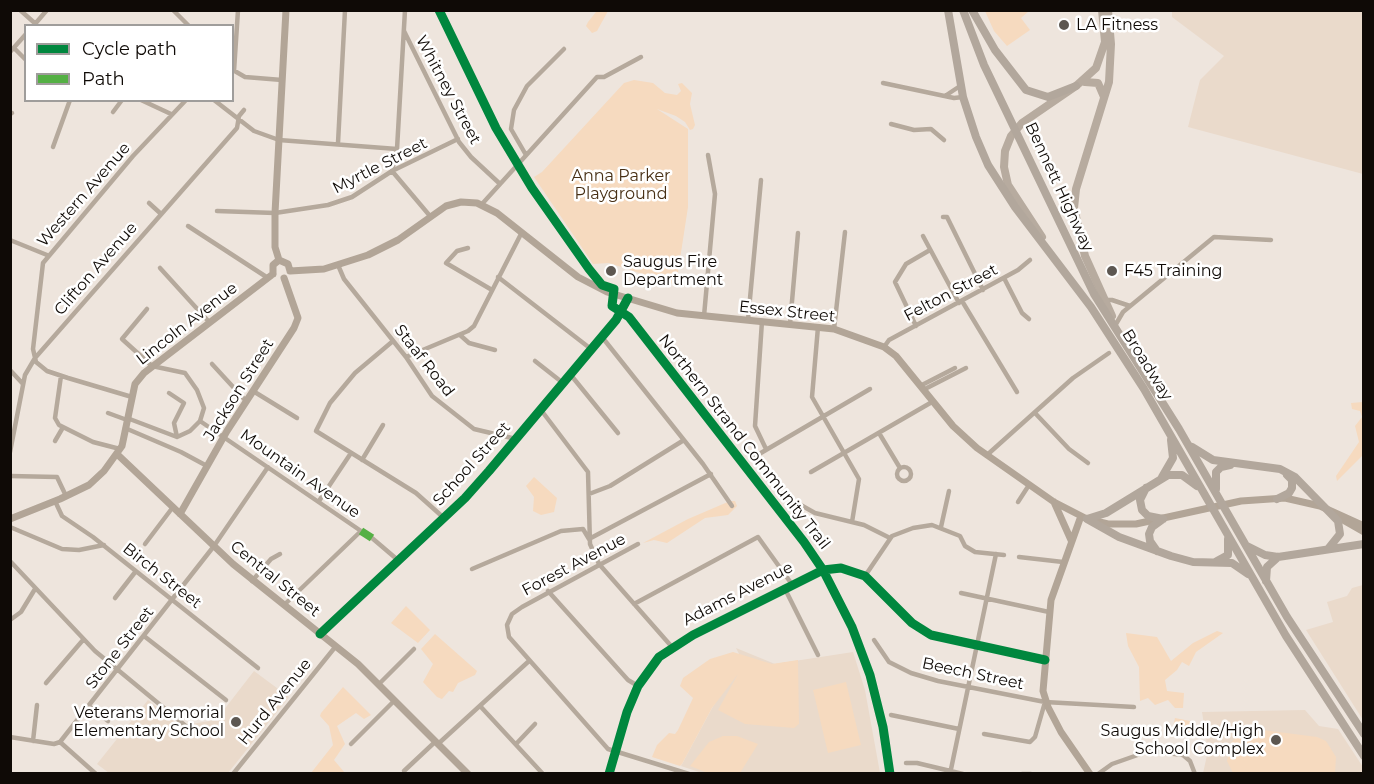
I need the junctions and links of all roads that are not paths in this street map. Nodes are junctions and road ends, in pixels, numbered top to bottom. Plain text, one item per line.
1 (20, 10) edge
2 (47, 10) edge
3 (173, 10) edge
4 (238, 10) edge
5 (286, 10) edge
6 (345, 10) edge
7 (405, 10) edge
8 (948, 10) edge
9 (963, 10) edge
10 (972, 10) edge
11 (1102, 10) edge
12 (1108, 10) edge
13 (34, 24) edge
14 (36, 24) edge
15 (187, 24) edge
16 (404, 31) junction
17 (24, 36) edge
18 (564, 49) dead end
19 (12, 50) edge
20 (641, 57) dead end
21 (234, 58) edge
22 (234, 71) edge
23 (282, 80) junction
24 (883, 83) dead end
25 (960, 86) junction
26 (1076, 87) junction
27 (945, 97) junction
28 (963, 97) junction
29 (1104, 101) junction
30 (69, 102) edge
31 (120, 102) edge
32 (145, 102) edge
33 (184, 102) edge
34 (216, 102) edge
35 (244, 110) dead end
36 (113, 112) dead end
37 (171, 114) junction
38 (239, 121) junction
39 (891, 123) dead end
40 (458, 139) junction
41 (279, 140) junction
42 (944, 140) dead end
43 (338, 143) junction
44 (52, 147) dead end
45 (397, 149) junction
46 (526, 155) junction
47 (708, 155) dead end
48 (392, 171) junction
49 (761, 180) dead end
50 (499, 183) junction
51 (149, 203) dead end
52 (482, 204) junction
53 (217, 211) dead end
54 (160, 213) junction
55 (275, 213) junction
56 (429, 216) junction
57 (945, 217) dead end
58 (188, 226) dead end
59 (522, 232) junction
60 (845, 232) dead end
61 (798, 233) dead end
62 (923, 236) dead end
63 (10, 240) edge
64 (1271, 240) dead end
65 (468, 248) dead end
66 (930, 250) junction
67 (47, 255) junction
68 (279, 260) junction
69 (1030, 260) dead end
70 (338, 265) junction
71 (160, 268) dead end
72 (290, 271) junction
73 (271, 277) junction
74 (498, 277) junction
75 (284, 278) junction
76 (1004, 278) junction
77 (492, 290) junction
78 (983, 290) junction
79 (628, 298) junction
80 (1104, 300) junction
81 (961, 302) junction
82 (1089, 304) junction
83 (1130, 306) junction
84 (147, 309) dead end
85 (704, 316) junction
86 (1029, 319) dead end
87 (748, 321) junction
88 (762, 321) junction
89 (210, 323) junction
90 (790, 324) junction
91 (1116, 324) junction
92 (916, 326) junction
93 (818, 327) junction
94 (834, 329) junction
95 (460, 334) junction
96 (602, 337) junction
97 (393, 341) junction
98 (884, 347) junction
99 (591, 349) junction
100 (495, 350) dead end
101 (1109, 353) dead end
102 (406, 357) junction
103 (35, 358) junction
104 (535, 361) dead end
105 (212, 364) dead end
106 (152, 366) junction
107 (955, 368) dead end
108 (966, 368) dead end
109 (10, 370) edge
110 (1142, 370) junction
111 (570, 374) junction
112 (61, 376) junction
113 (562, 383) junction
114 (23, 384) junction
115 (921, 388) junction
116 (870, 389) dead end
117 (253, 391) junction
118 (1017, 392) dead end
119 (169, 393) dead end
120 (132, 397) junction
121 (246, 401) junction
122 (932, 402) junction
123 (541, 410) junction
124 (1035, 412) junction
125 (108, 413) dead end
126 (822, 416) junction
127 (297, 418) dead end
128 (127, 419) junction
129 (200, 421) junction
130 (383, 425) dead end
131 (125, 428) junction
132 (63, 429) junction
133 (1169, 430) junction
134 (879, 433) junction
135 (618, 434) dead end
136 (12, 436) edge
137 (225, 436) junction
138 (177, 437) junction
139 (516, 439) junction
140 (684, 440) junction
141 (55, 441) dead end
142 (1186, 441) junction
143 (766, 449) junction
144 (10, 452) edge
145 (119, 452) junction
146 (351, 453) junction
147 (845, 453) junction
148 (986, 456) junction
149 (754, 457) dead end
150 (362, 460) junction
151 (1088, 462) dead end
152 (207, 466) junction
153 (268, 467) junction
154 (900, 468) dead end
155 (811, 472) dead end
156 (711, 474) junction
157 (10, 476) edge
158 (1160, 479) junction
159 (1029, 485) junction
160 (1146, 488) junction
161 (949, 491) dead end
162 (589, 494) junction
163 (66, 496) junction
164 (1277, 499) junction
165 (55, 501) junction
166 (319, 501) junction
167 (1018, 502) dead end
168 (1054, 502) junction
169 (800, 504) dead end
170 (1212, 505) junction
171 (732, 506) dead end
172 (173, 507) junction
173 (1329, 510) junction
174 (180, 514) junction
175 (444, 518) junction
176 (1084, 518) junction
177 (10, 519) edge
178 (1163, 519) junction
179 (852, 522) junction
180 (1364, 526) edge
181 (10, 527) edge
182 (941, 527) junction
183 (1224, 527) junction
184 (1364, 532) edge
185 (372, 538) dead end
186 (890, 538) junction
187 (590, 539) junction
188 (1071, 540) junction
189 (144, 544) dead end
190 (638, 544) dead end
191 (1245, 544) junction
192 (1364, 544) edge
193 (104, 545) junction
194 (214, 546) junction
195 (1328, 549) junction
196 (1157, 551) junction
197 (280, 554) dead end
198 (996, 554) junction
199 (1004, 555) dead end
200 (1278, 556) junction
201 (1019, 557) dead end
202 (10, 561) edge
203 (399, 561) junction
204 (1063, 562) junction
205 (1213, 562) junction
206 (599, 564) junction
207 (17, 568) junction
208 (472, 569) dead end
209 (136, 571) junction
210 (10, 572) edge
211 (866, 576) junction
212 (1254, 579) junction
213 (252, 581) junction
214 (1266, 582) junction
215 (791, 584) junction
216 (784, 587) junction
217 (35, 589) junction
218 (548, 591) junction
219 (961, 593) dead end
220 (115, 598) dead end
221 (986, 599) junction
222 (172, 600) junction
223 (634, 604) junction
224 (284, 605) junction
225 (1049, 612) junction
226 (10, 620) edge
227 (320, 634) junction
228 (144, 636) junction
229 (83, 640) junction
230 (874, 640) dead end
231 (977, 645) junction
232 (336, 646) junction
233 (672, 647) junction
234 (414, 649) dead end
235 (818, 654) dead end
236 (1045, 660) junction
237 (529, 662) junction
238 (258, 668) dead end
239 (117, 670) junction
240 (46, 683) dead end
241 (379, 684) junction
242 (638, 686) junction
243 (967, 687) junction
244 (226, 700) dead end
245 (395, 700) junction
246 (1045, 702) junction
247 (37, 705) dead end
248 (89, 706) junction
249 (481, 707) junction
250 (1134, 707) dead end
251 (891, 715) dead end
252 (108, 721) dead end
253 (535, 724) dead end
254 (187, 727) dead end
255 (959, 729) junction
256 (984, 734) dead end
257 (1364, 734) edge
258 (10, 737) edge
259 (33, 741) junction
260 (60, 742) junction
261 (437, 742) junction
262 (351, 744) dead end
263 (516, 744) junction
264 (615, 751) junction
265 (1364, 756) edge
266 (906, 764) dead end
267 (404, 771) dead end
268 (950, 772) edge
269 (96, 774) edge
270 (233, 774) edge
271 (468, 774) edge
272 (543, 774) edge
273 (609, 774) edge
274 (689, 774) edge
275 (963, 774) edge
276 (1022, 774) edge
277 (1031, 774) edge
278 (1090, 774) edge
279 (1098, 774) edge
280 (1195, 774) edge

1 - 13 street
2 - 14 street
3 - 15 street
4 - 21 street
5 - 23 main road
6 - 43 street
7 - 16 street
8 - 25 highway, Bennett Highway
9 - 110 highway, Bennett Highway
10 - 26 highway
11 - 26 main road, Broadway
12 - 29 main road, Broadway
16 - 40 street, Whitney Street
16 - 45 street
17 - 19 street
18 - 46 street
20 - 46 street
22 - 23 street
23 - 41 main road
24 - 27 street
25 - 27 street
25 - 28 highway, Bennett Highway
26 - 29 main road
26 - 82 main road, Broadway
27 - 28 street
28 - 82 highway, Bennett Highway
29 - 80 main road, Broadway
30 - 44 street
31 - 36 street
32 - 37 street
33 - 37 street, Western Avenue
34 - 38 street
35 - 38 street, Clifton Avenue
37 - 67 street, Western Avenue
38 - 41 street
38 - 54 street, Clifton Avenue
39 - 42 street
40 - 48 street, Myrtle Street
40 - 50 street, Whitney Street
41 - 43 street
41 - 55 main road
43 - 45 street
45 - 48 street
46 - 50 street
47 - 85 street
48 - 55 street, Myrtle Street
48 - 56 street
49 - 87 street
50 - 52 street
51 - 54 street
52 - 56 main road
52 - 59 main road, Essex Street
53 - 55 street, Myrtle Street
54 - 103 street, Clifton Avenue
55 - 68 main road
56 - 70 main road
57 - 78 street
58 - 73 street
59 - 74 street
59 - 79 main road, Essex Street
60 - 94 street
61 - 90 street
62 - 66 street
63 - 67 street
64 - 83 street
65 - 77 street
66 - 81 street
66 - 92 street
67 - 103 street, Western Avenue
68 - 72 main road
68 - 73 main road
69 - 76 street, Felton Street
70 - 72 main road
70 - 97 street, Staaf Road
71 - 89 street
72 - 75 main road
73 - 75 main road
73 - 89 main road, Lincoln Avenue
74 - 77 street
74 - 99 street
75 - 117 main road, Jackson Street
76 - 78 street, Felton Street
76 - 86 street
77 - 95 street
78 - 81 street, Felton Street
79 - 85 main road, Essex Street
79 - 96 street, School Street
80 - 83 street
80 - 91 main road, Broadway
81 - 92 street, Felton Street
81 - 118 street
82 - 133 highway, Broadway
83 - 91 street
84 - 106 street
85 - 87 main road, Essex Street
87 - 88 main road, Essex Street
88 - 90 main road, Essex Street
88 - 143 street
89 - 106 main road, Lincoln Avenue
90 - 93 main road, Essex Street
91 - 110 main road, Broadway
92 - 98 street, Felton Street
93 - 94 main road, Essex Street
93 - 126 street
94 - 98 main road, Essex Street
95 - 100 street
95 - 102 street
96 - 99 street, School Street
96 - 140 street
97 - 102 street, Staaf Road
97 - 146 street
98 - 115 main road, Essex Street
99 - 111 street, School Street
101 - 124 street
102 - 139 street, Staaf Road
103 - 112 street
103 - 114 street, Clifton Avenue
104 - 113 street
105 - 121 street
106 - 120 main road, Lincoln Avenue
106 - 129 street
107 - 115 street
108 - 115 street
109 - 114 street
110 - 142 highway, Broadway
111 - 113 street, School Street
111 - 135 street
112 - 120 street
112 - 132 street
113 - 123 street, School Street
114 - 136 street, Clifton Avenue
115 - 122 main road, Essex Street
116 - 126 street
117 - 121 main road, Jackson Street
117 - 127 street
119 - 138 street
120 - 128 main road, Lincoln Avenue
121 - 137 main road, Jackson Street
122 - 134 street
122 - 148 main road, Essex Street
123 - 139 street, School Street
123 - 162 street
124 - 148 street
124 - 151 street
125 - 128 street
126 - 143 street
126 - 147 street
128 - 131 main road, Lincoln Avenue
128 - 138 street
129 - 137 street, Mountain Avenue
129 - 138 street
130 - 150 street
131 - 145 main road, Lincoln Avenue
131 - 152 street
132 - 141 street
132 - 145 street
133 - 158 highway
133 - 170 highway, Broadway
134 - 147 street
134 - 154 street
136 - 144 street, Clifton Avenue
137 - 152 main road, Jackson Street
137 - 153 street, Mountain Avenue
139 - 175 street, School Street
140 - 156 street
140 - 162 street
142 - 170 highway, Broadway
142 - 173 highway
143 - 149 street
145 - 163 main road
145 - 172 main road, Central Street
146 - 150 street
146 - 166 street
147 - 155 street
147 - 179 street
148 - 159 main road, Essex Street
150 - 175 street
152 - 174 main road, Jackson Street
153 - 166 street, Mountain Avenue
153 - 194 street, Stone Street
156 - 171 street
156 - 187 street
157 - 163 street
158 - 160 highway
158 - 170 highway
159 - 167 street
159 - 168 main road, Essex Street
160 - 176 highway
160 - 178 highway
161 - 182 street
162 - 187 street
163 - 165 main road
164 - 170 main road, Essex Street
164 - 170 highway
164 - 173 main road, Essex Street
165 - 177 main road
165 - 193 street, Birch Street
166 - 224 street, Mountain Avenue
168 - 176 main road, Essex Street
168 - 188 main road
169 - 179 street
170 - 178 main road, Essex Street
170 - 183 highway, Broadway
170 - 191 highway, Broadway
172 - 174 main road, Central Street
172 - 189 street
173 - 180 main road, Essex Street
173 - 184 main road, Essex Street
173 - 195 highway
174 - 194 main road, Central Street
175 - 203 street, School Street
176 - 178 main road, Essex Street
176 - 188 main road
176 - 196 highway
178 - 196 highway
179 - 186 street
181 - 193 street
182 - 186 street
182 - 198 street
183 - 205 highway
183 - 212 highway, Broadway
185 - 203 street
186 - 211 street
187 - 206 street
187 - 208 street
188 - 204 main road
190 - 206 street, Forest Avenue
191 - 200 highway
191 - 214 highway, Broadway
192 - 195 highway
193 - 209 street, Birch Street
194 - 213 main road, Central Street
194 - 222 street, Stone Street
195 - 200 highway
196 - 205 highway
197 - 213 street
198 - 199 street
198 - 221 street
200 - 214 highway
201 - 204 street
202 - 207 street
203 - 227 street, School Street
204 - 225 main road
205 - 212 highway
206 - 218 street, Forest Avenue
206 - 223 street
207 - 210 street
207 - 217 street
209 - 220 street
209 - 222 street, Birch Street
211 - 215 street, Adams Avenue
211 - 231 street, Adams Avenue
212 - 265 highway, Broadway
213 - 224 main road, Central Street
214 - 257 highway, Broadway
215 - 216 street, Adams Avenue
215 - 223 street
216 - 233 street, Adams Avenue
216 - 235 street
217 - 226 street
217 - 229 street
218 - 237 street, Forest Avenue
218 - 242 street
219 - 221 street
221 - 225 street
221 - 231 street
222 - 228 street, Stone Street
222 - 238 street, Birch Street
223 - 233 street
224 - 227 main road, Central Street
225 - 236 main road
227 - 232 main road, Central Street
228 - 239 street, Stone Street
228 - 244 street
229 - 239 street
229 - 240 street
230 - 243 street, Beech Street
231 - 236 street, Adams Avenue
231 - 243 street
232 - 241 main road, Central Street
232 - 270 street, Hurd Avenue
233 - 242 street, Adams Avenue
234 - 241 street
236 - 246 main road
237 - 249 street
237 - 264 street
239 - 248 street, Stone Street
239 - 254 street
241 - 245 main road, Central Street
242 - 264 street, Adams Avenue
243 - 246 street, Beech Street
243 - 255 street
245 - 261 main road, Central Street
245 - 262 street
246 - 250 street, Beech Street
246 - 256 street
246 - 278 main road
247 - 259 street
248 - 252 street
248 - 260 street, Stone Street
249 - 261 street
249 - 263 street
251 - 255 street
253 - 263 street
255 - 268 street
258 - 259 street
259 - 260 street
260 - 269 street
261 - 267 street
261 - 271 main road, Central Street
263 - 272 street
264 - 273 street, Adams Avenue
264 - 274 street
266 - 268 street
268 - 275 street
276 - 277 street
279 - 280 street

